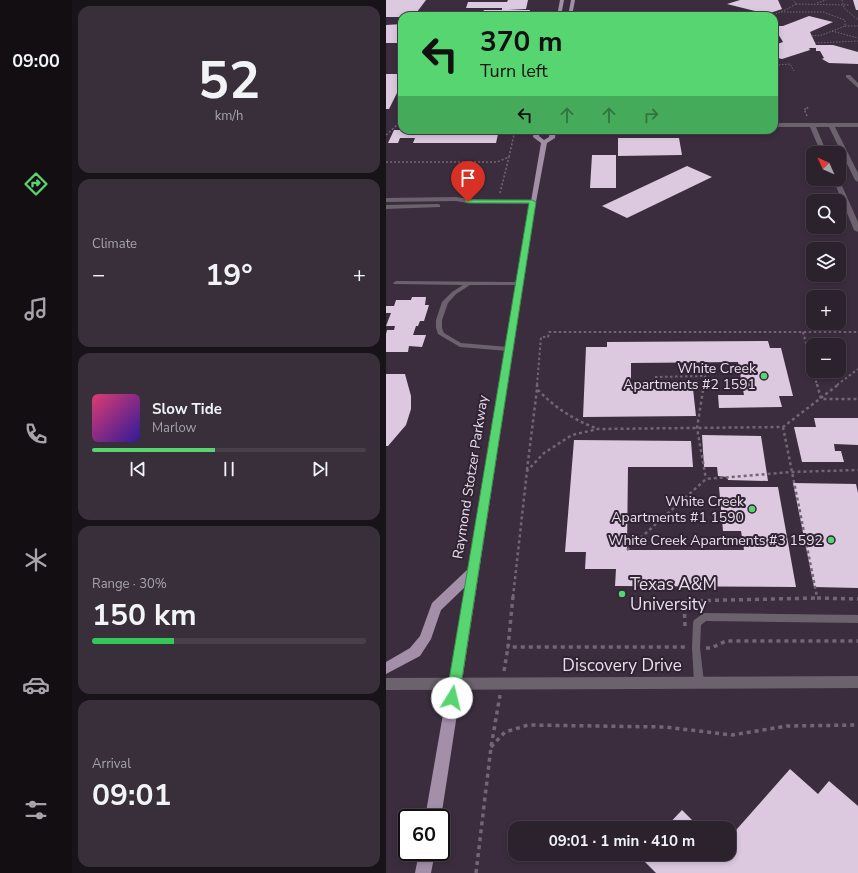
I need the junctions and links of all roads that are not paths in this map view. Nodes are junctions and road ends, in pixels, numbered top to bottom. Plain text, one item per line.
1 (562, 0) edge
2 (573, 0) edge
3 (560, 12) edge
4 (571, 12) edge
5 (848, 76) dead end
6 (857, 83) edge
7 (778, 125) edge
8 (858, 125) edge
9 (813, 126) junction
10 (832, 126) junction
11 (536, 134) edge
12 (552, 134) edge
13 (544, 142) junction
14 (821, 146) edge
15 (858, 180) edge
16 (839, 186) edge
17 (386, 200) edge
18 (468, 202) junction
19 (532, 202) junction
20 (386, 207) edge
21 (858, 230) edge
22 (396, 283) dead end
23 (469, 283) junction
24 (519, 283) junction
25 (508, 349) junction
26 (472, 572) junction
27 (858, 619) edge
28 (386, 668) edge
29 (699, 682) junction
30 (858, 682) edge
31 (455, 683) junction
32 (386, 684) edge
33 (434, 809) edge
34 (426, 861) edge
35 (424, 873) edge

1 - 3 main road
2 - 4 main road
5 - 6 street
7 - 9 street
8 - 10 street
9 - 10 street
9 - 14 street
10 - 15 street
11 - 13 main road
12 - 13 main road, Raymond Stotzer Parkway
13 - 19 main road, Raymond Stotzer Parkway
16 - 21 street
17 - 18 street
18 - 19 street
18 - 20 street
19 - 24 main road, Raymond Stotzer Parkway
22 - 23 lane
23 - 24 lane
23 - 25 lane
24 - 25 main road, Raymond Stotzer Parkway
25 - 26 main road, Raymond Stotzer Parkway
26 - 28 main road
26 - 31 main road, Raymond Stotzer Parkway
27 - 29 lane
29 - 30 street, Discovery Drive
29 - 31 street, Discovery Drive
31 - 32 street, Discovery Drive
31 - 33 main road, Raymond Stotzer Parkway
34 - 35 main road

